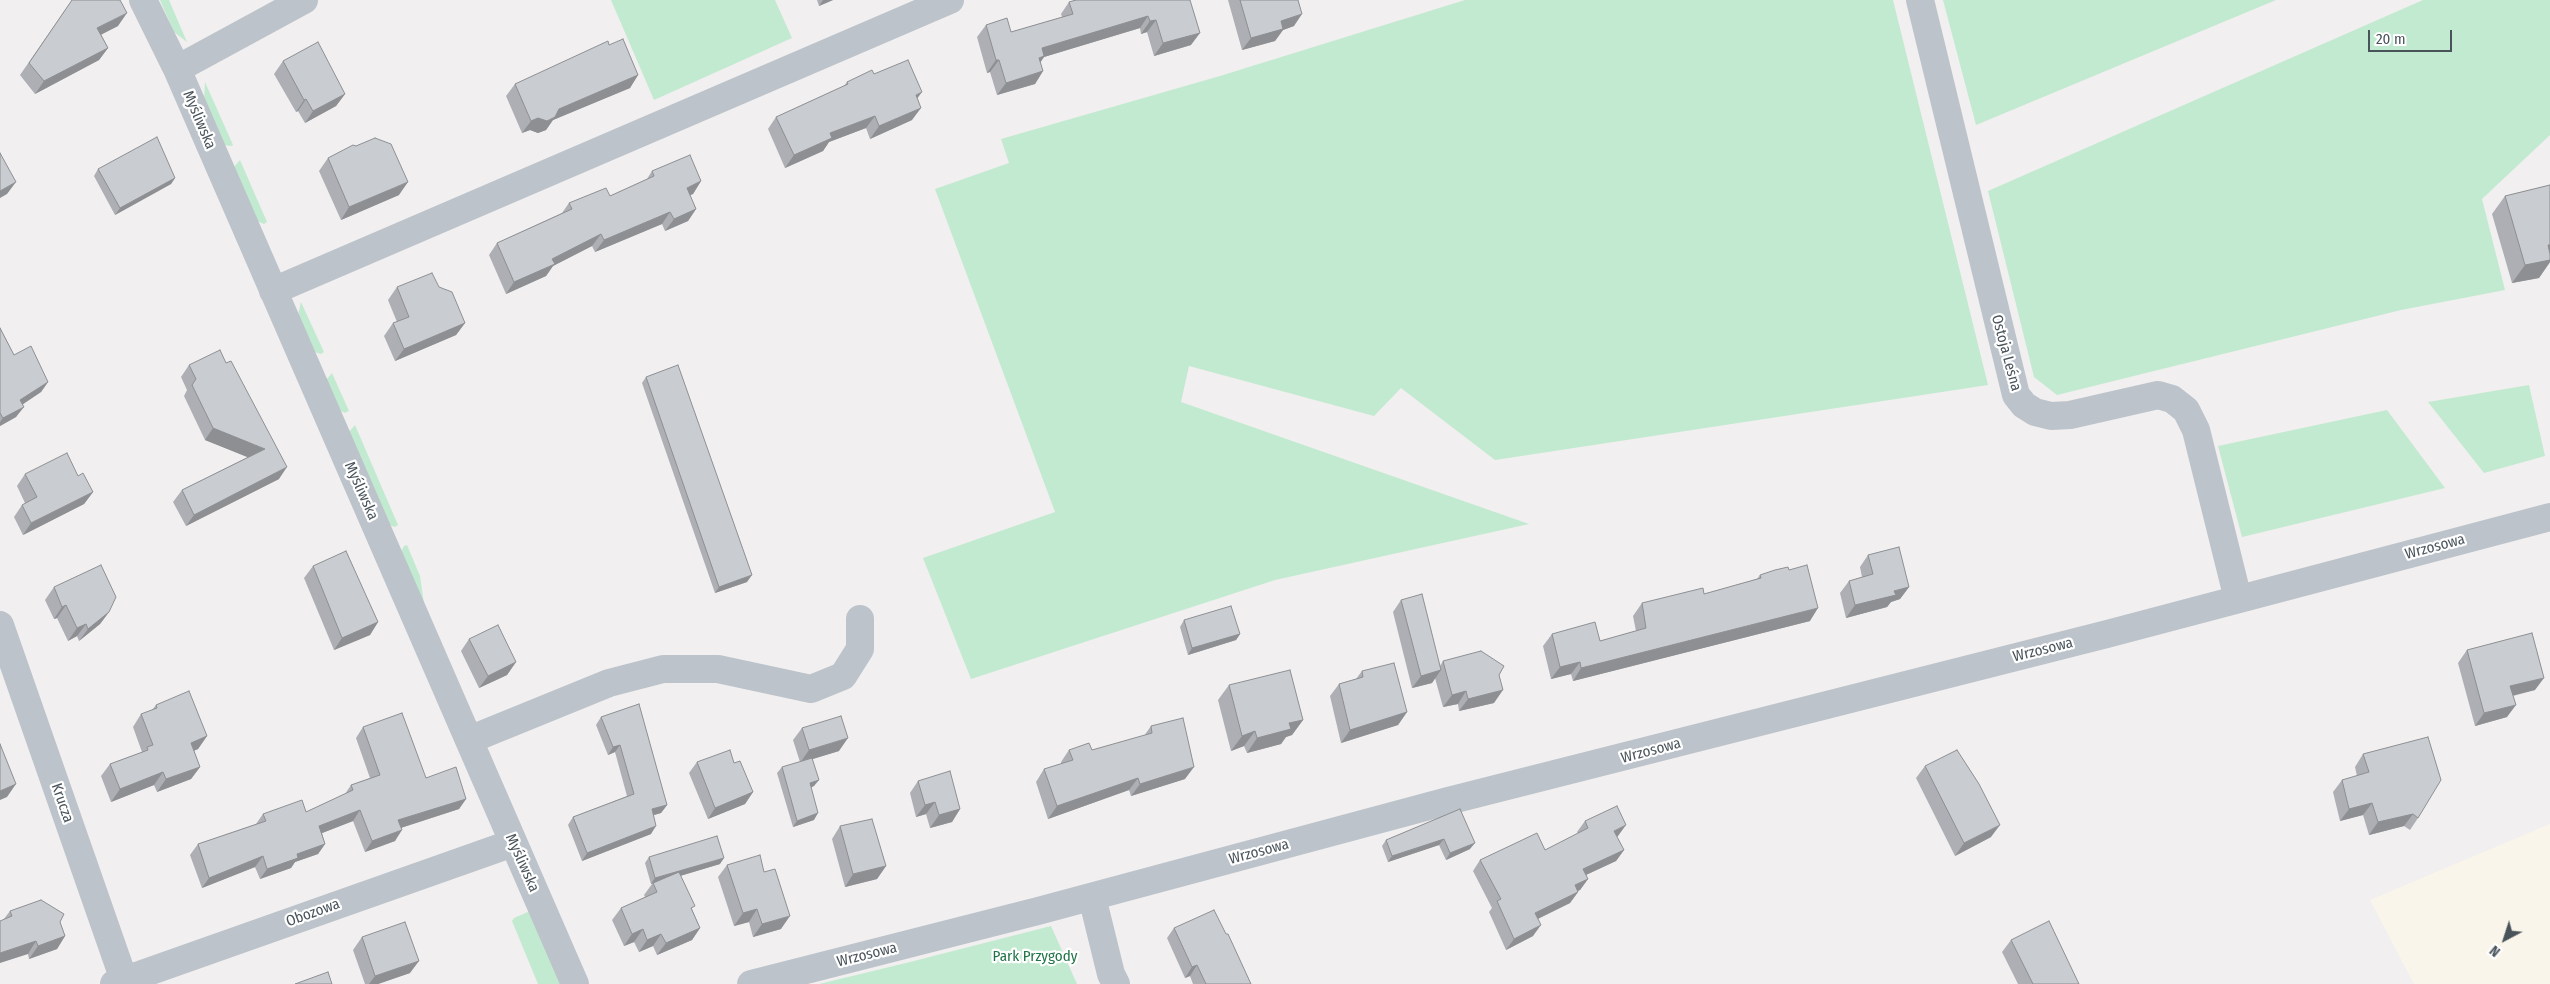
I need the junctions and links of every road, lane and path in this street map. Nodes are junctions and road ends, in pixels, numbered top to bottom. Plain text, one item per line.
1 (143, 0) edge
2 (304, 0) edge
3 (950, 0) edge
4 (1920, 0) edge
5 (177, 69) junction
6 (273, 291) junction
7 (2550, 517) edge
8 (2238, 599) junction
9 (860, 620) dead end
10 (0, 625) edge
11 (469, 740) junction
12 (513, 843) junction
13 (1092, 897) junction
14 (119, 982) edge
15 (575, 984) edge
16 (751, 984) edge
17 (1116, 984) edge

1 - 5 street, Myśliwska
2 - 5 street
3 - 6 street
4 - 8 street, Ostoja Leśna
5 - 6 street, Myśliwska
6 - 11 street, Myśliwska
7 - 8 street, Wrzosowa
8 - 13 street, Wrzosowa
9 - 11 street
10 - 14 street, Krucza
11 - 12 street, Myśliwska
12 - 14 street, Obozowa
12 - 15 street, Myśliwska
13 - 16 street, Wrzosowa
13 - 17 street

